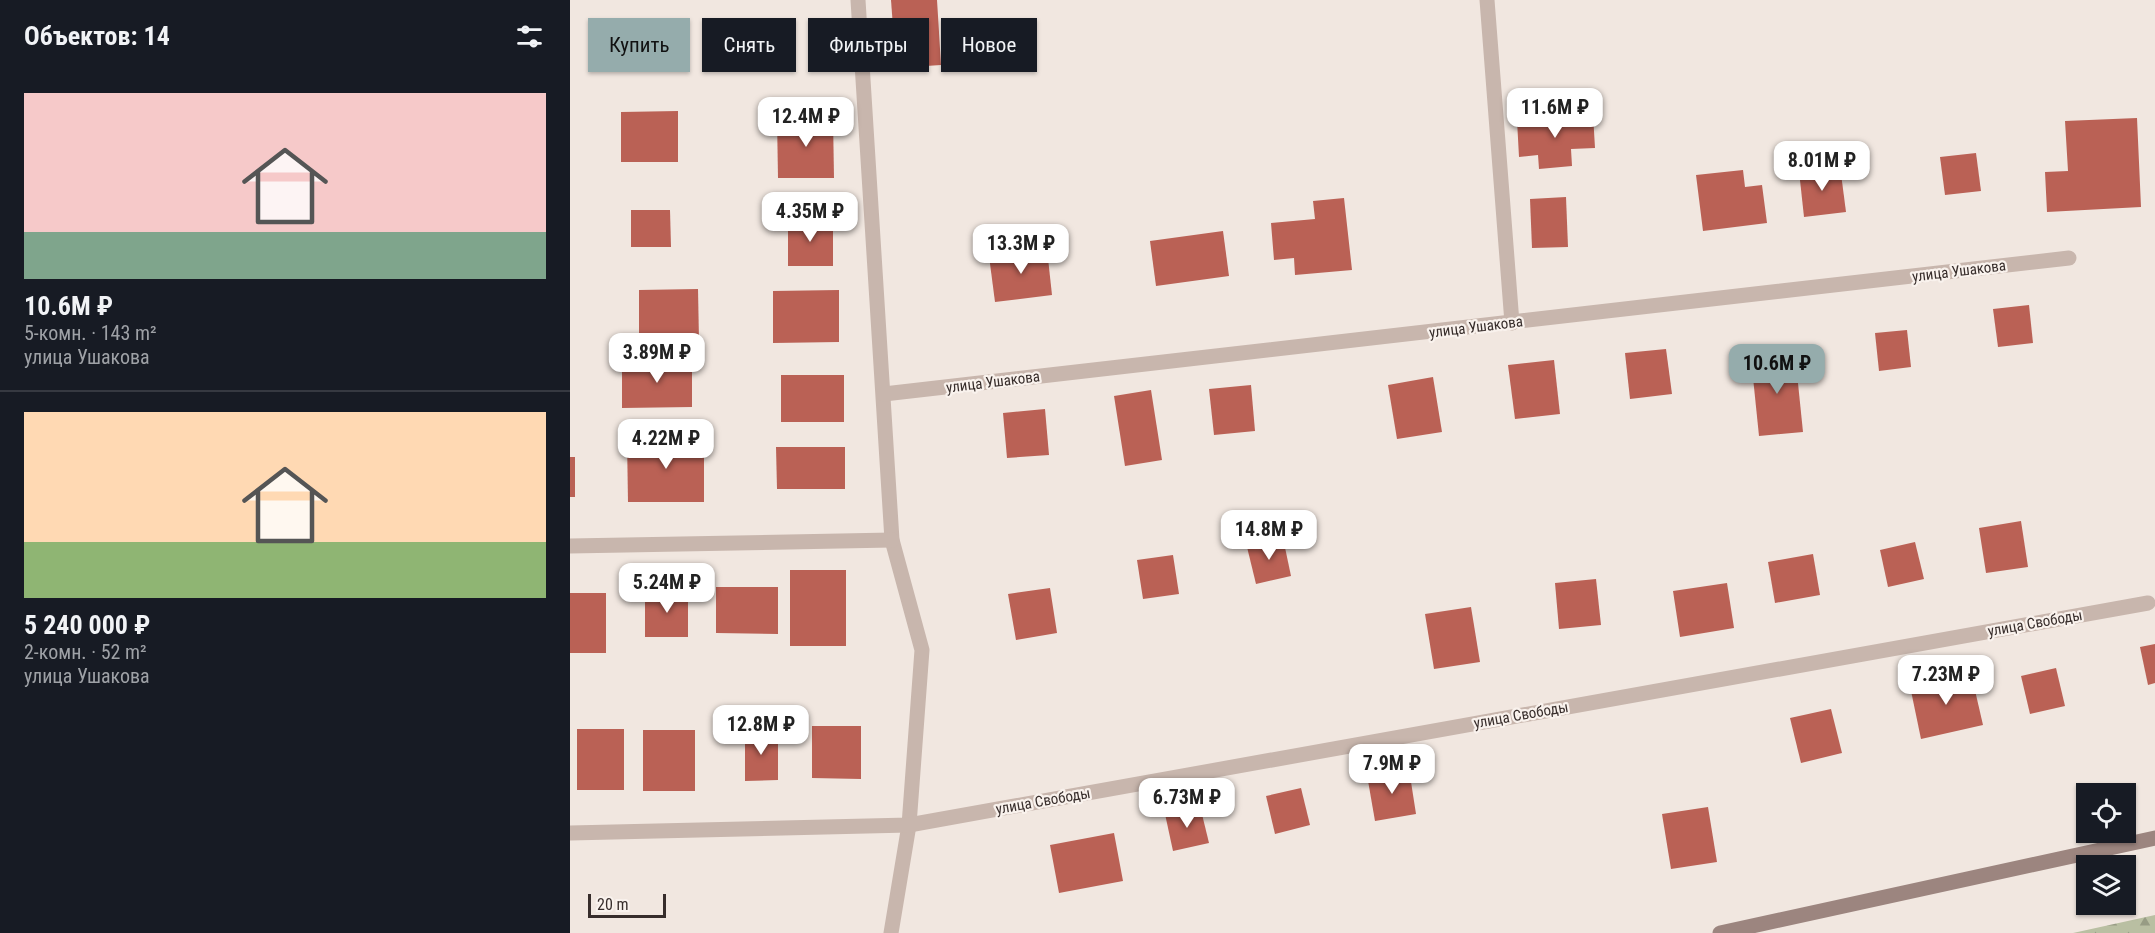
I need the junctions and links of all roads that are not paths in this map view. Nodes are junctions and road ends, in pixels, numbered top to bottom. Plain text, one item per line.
1 (858, 0) edge
2 (1487, 0) edge
3 (2068, 258) dead end
4 (1512, 323) junction
5 (884, 394) junction
6 (892, 540) junction
7 (570, 546) edge
8 (2148, 603) dead end
9 (909, 825) junction
10 (570, 833) edge
11 (2155, 838) edge
12 (891, 933) edge
13 (1720, 933) edge

1 - 5 street
2 - 4 street
3 - 4 street, улица Ушакова
4 - 5 street, улица Ушакова
5 - 6 street
6 - 7 street
6 - 9 street
8 - 9 street, улица Свободы
9 - 10 street, улица Свободы
9 - 12 street
11 - 13 street

